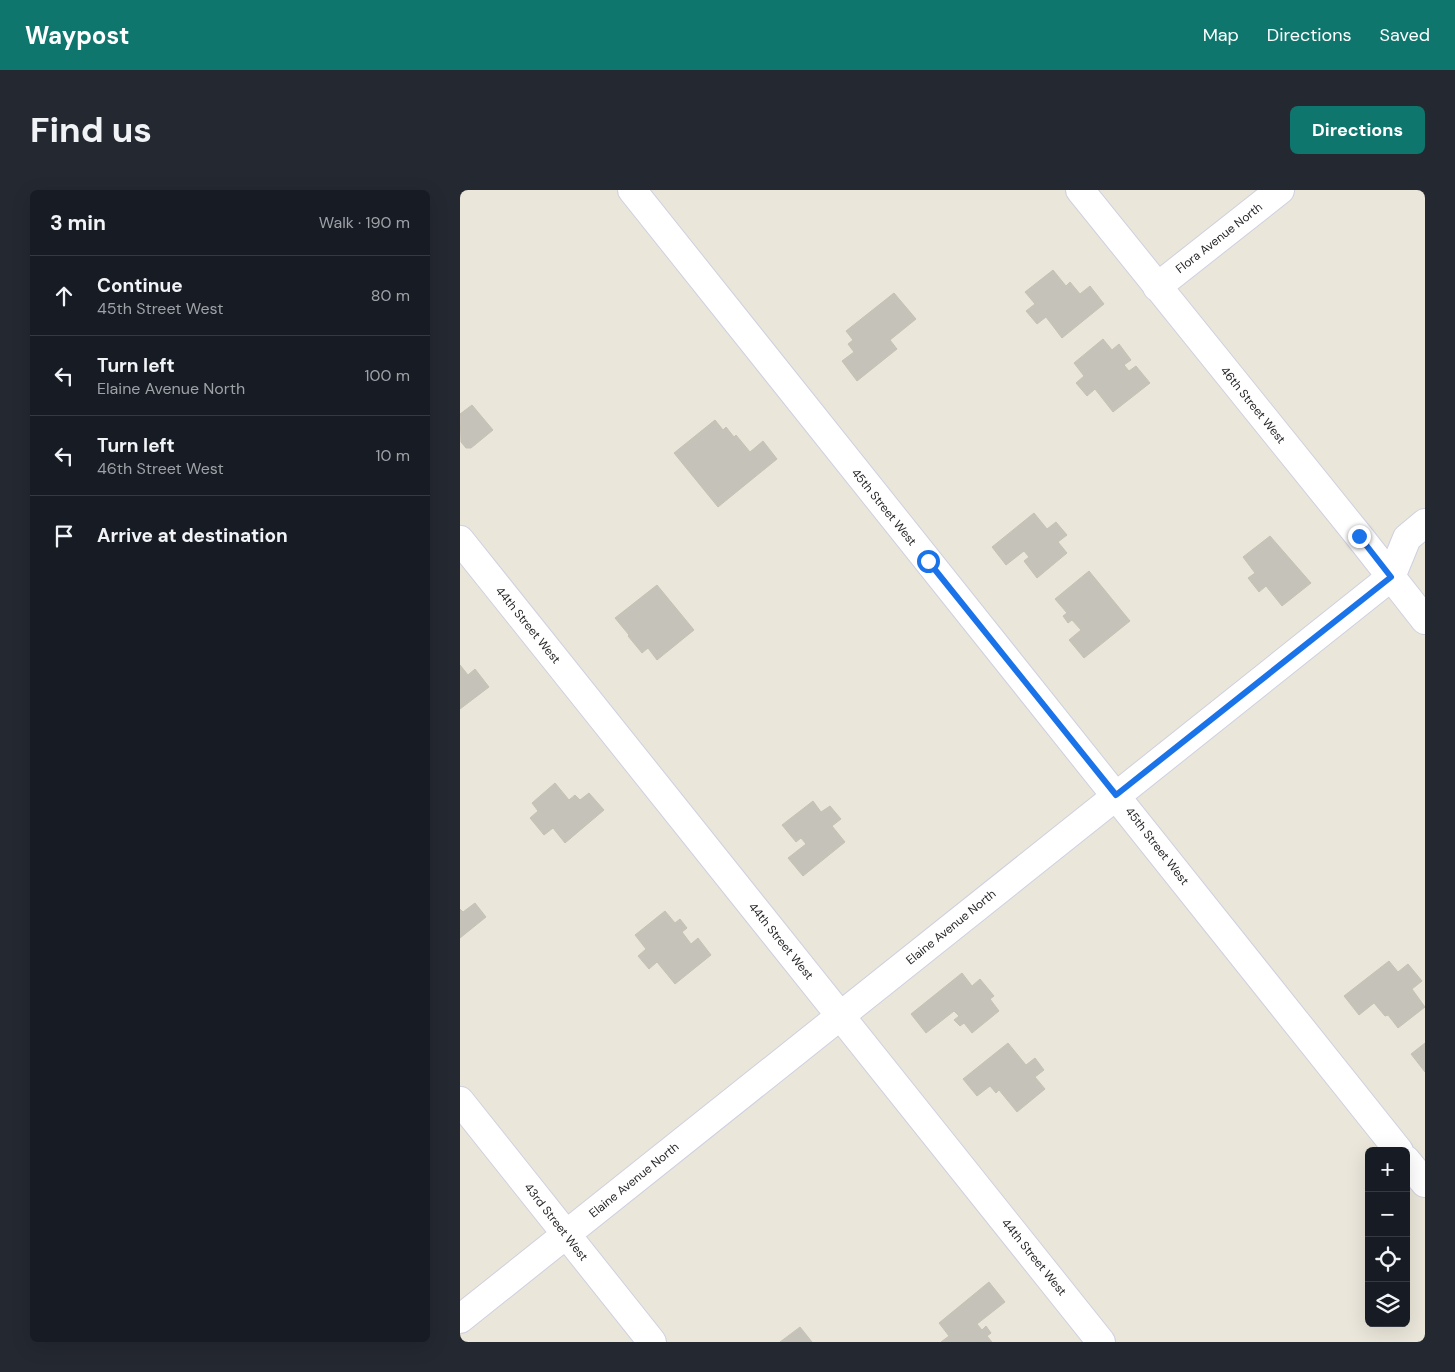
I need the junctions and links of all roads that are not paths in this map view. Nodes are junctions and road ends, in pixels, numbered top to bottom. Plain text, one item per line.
1 (632, 190) edge
2 (1080, 190) edge
3 (1280, 190) edge
4 (1157, 287) junction
5 (1425, 523) edge
6 (460, 540) edge
7 (1391, 577) junction
8 (1425, 620) edge
9 (1116, 795) junction
10 (841, 1015) junction
11 (460, 1101) edge
12 (1396, 1147) edge
13 (1410, 1165) edge
14 (1425, 1183) edge
15 (566, 1235) junction
16 (460, 1319) edge
17 (652, 1342) edge
18 (1101, 1342) edge

1 - 9 street, 45th Street West
2 - 4 street, 46th Street West
3 - 4 street, Flora Avenue North
4 - 7 street, 46th Street West
5 - 7 street, Elaine Avenue North
6 - 10 street, 44th Street West
7 - 8 street, 46th Street West
7 - 9 street, Elaine Avenue North
9 - 10 street, Elaine Avenue North
9 - 12 street, 45th Street West
10 - 15 street, Elaine Avenue North
10 - 18 street, 44th Street West
11 - 15 street, 43rd Street West
13 - 14 street
15 - 16 street, Elaine Avenue North
15 - 17 street, 43rd Street West

